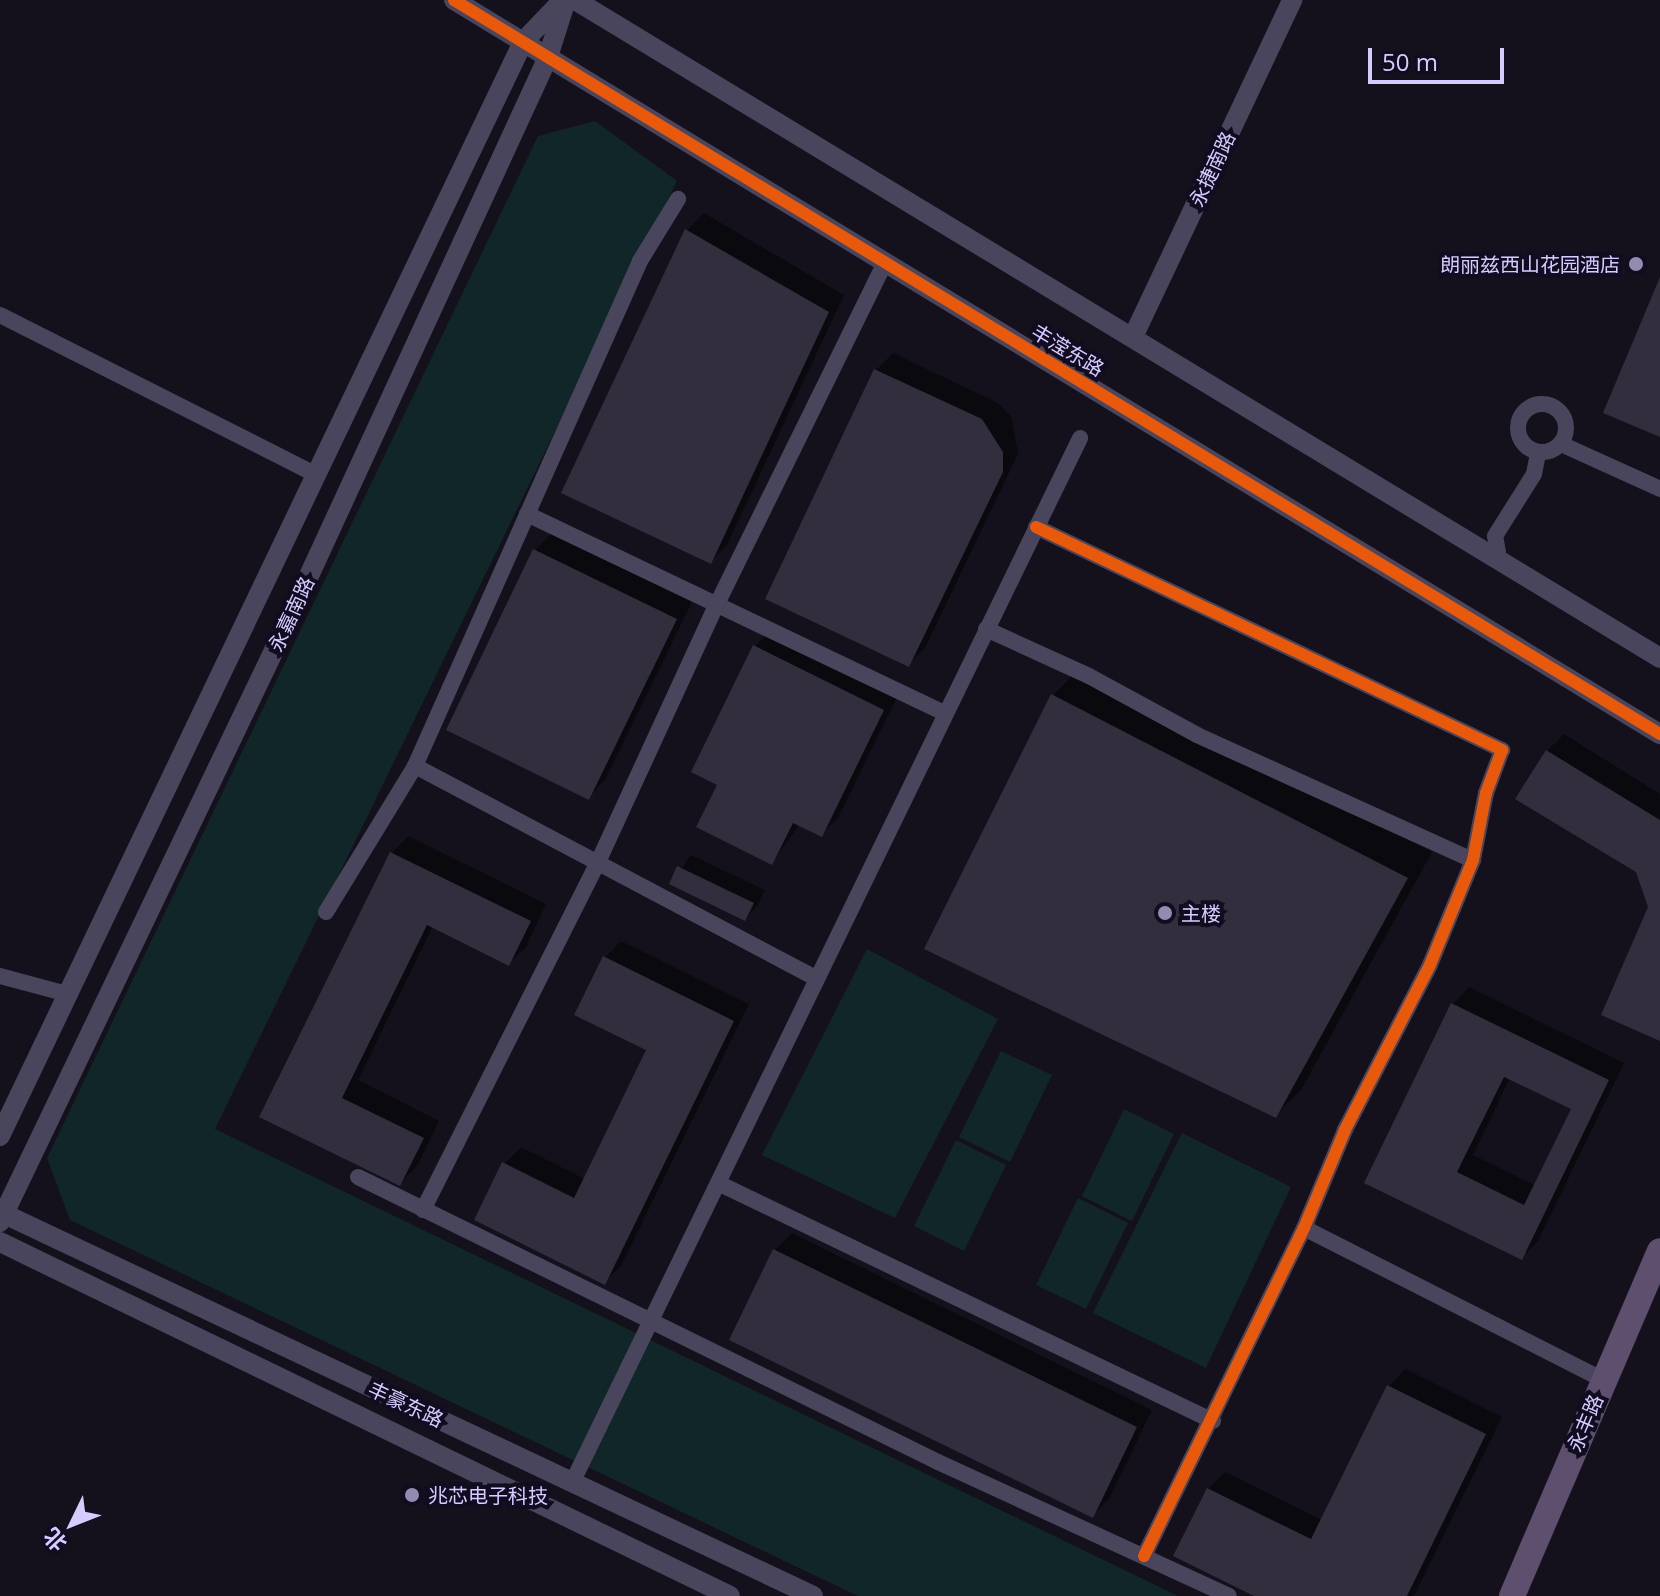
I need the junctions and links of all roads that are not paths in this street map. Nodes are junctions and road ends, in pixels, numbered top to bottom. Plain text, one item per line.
1 (454, 0) edge
2 (565, 0) edge
3 (575, 0) edge
4 (1292, 0) edge
5 (523, 42) junction
6 (548, 57) junction
7 (678, 199) dead end
8 (885, 262) junction
9 (0, 315) edge
10 (1133, 337) junction
11 (1080, 438) dead end
12 (1561, 444) junction
13 (1538, 453) junction
14 (317, 475) junction
15 (1660, 489) edge
16 (527, 514) junction
17 (1036, 527) junction
18 (1499, 558) junction
19 (717, 604) junction
20 (986, 629) junction
21 (1660, 658) edge
22 (944, 713) junction
23 (1660, 734) edge
24 (415, 766) junction
25 (599, 860) junction
26 (1473, 860) junction
27 (326, 912) dead end
28 (0, 976) edge
29 (816, 978) junction
30 (67, 994) junction
31 (0, 1136) edge
32 (358, 1177) dead end
33 (720, 1184) junction
34 (423, 1210) junction
35 (1, 1216) edge
36 (1304, 1228) junction
37 (0, 1242) edge
38 (1660, 1251) edge
39 (652, 1322) junction
40 (1603, 1380) junction
41 (1213, 1421) junction
42 (572, 1483) junction
43 (1144, 1556) junction
44 (730, 1596) edge
45 (813, 1596) edge
46 (1229, 1596) edge
47 (1512, 1596) edge

1 - 5 street, 丰滢东路
2 - 5 street, 永嘉南路
2 - 6 street, 永嘉南路
3 - 10 street
4 - 10 street, 永捷南路
5 - 6 street, 丰滢东路
5 - 14 street, 永嘉南路
6 - 8 street, 丰滢东路
6 - 35 street, 永嘉南路
7 - 16 street
8 - 19 street
8 - 23 street, 丰滢东路
9 - 14 street
10 - 18 street
11 - 17 street
12 - 13 street
12 - 13 street
12 - 15 street
13 - 18 street
14 - 30 street, 永嘉南路
16 - 19 street
16 - 24 street
17 - 20 street
17 - 26 street
18 - 21 street
19 - 22 street
19 - 25 street
20 - 22 street
20 - 26 street
22 - 29 street
24 - 25 street
24 - 27 street
25 - 29 street
25 - 34 street
26 - 36 street
28 - 30 street
29 - 33 street
30 - 31 street, 永嘉南路
32 - 34 street
33 - 39 street
33 - 41 street
34 - 39 street
35 - 42 street, 丰豪东路
36 - 40 street
36 - 41 street
37 - 44 street, 丰豪东路
38 - 40 main road, 永丰路
39 - 42 street
39 - 43 street
40 - 47 main road, 永丰路
41 - 43 street
42 - 45 street, 丰豪东路
43 - 46 street

